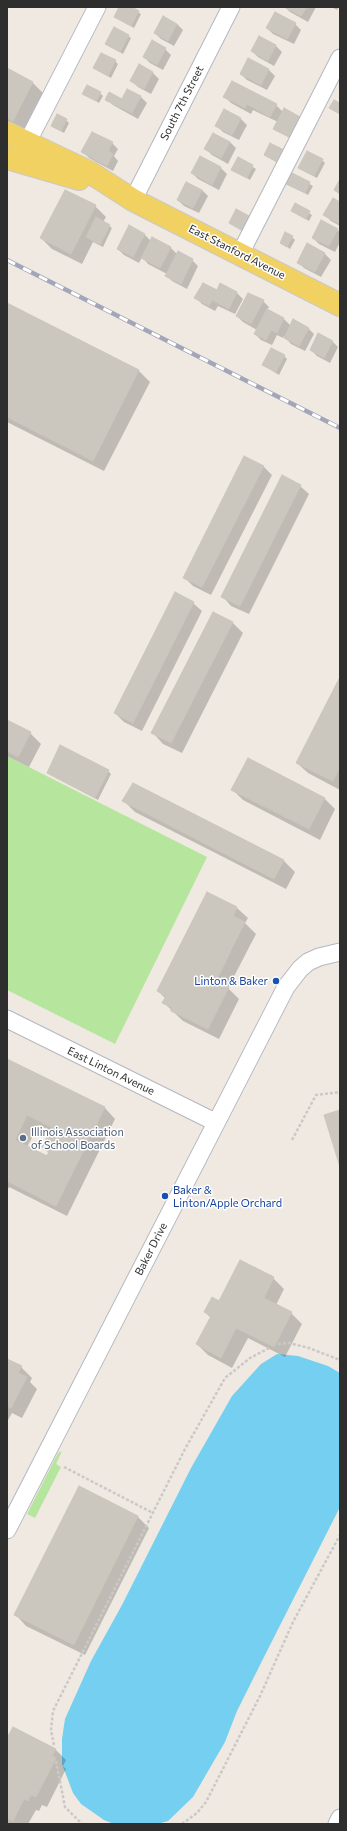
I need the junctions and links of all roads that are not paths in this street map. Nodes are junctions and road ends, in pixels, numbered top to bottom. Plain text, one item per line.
1 (97, 7) edge
2 (231, 7) edge
3 (340, 58) edge
4 (7, 133) edge
5 (28, 141) junction
6 (7, 158) edge
7 (133, 200) junction
8 (240, 254) junction
9 (340, 305) edge
10 (340, 952) edge
11 (7, 1019) edge
12 (215, 1122) junction
13 (7, 1530) edge
14 (340, 1818) edge
15 (337, 1824) edge

1 - 5 street
2 - 7 street, South 7th Street
3 - 8 street
4 - 5 main road, East Stanford Avenue
5 - 7 main road, East Stanford Avenue
6 - 7 main road, East Stanford Avenue
7 - 8 main road, East Stanford Avenue
8 - 9 main road, East Stanford Avenue
10 - 12 street, Baker Drive
11 - 12 street, East Linton Avenue
12 - 13 street, Baker Drive
14 - 15 street

